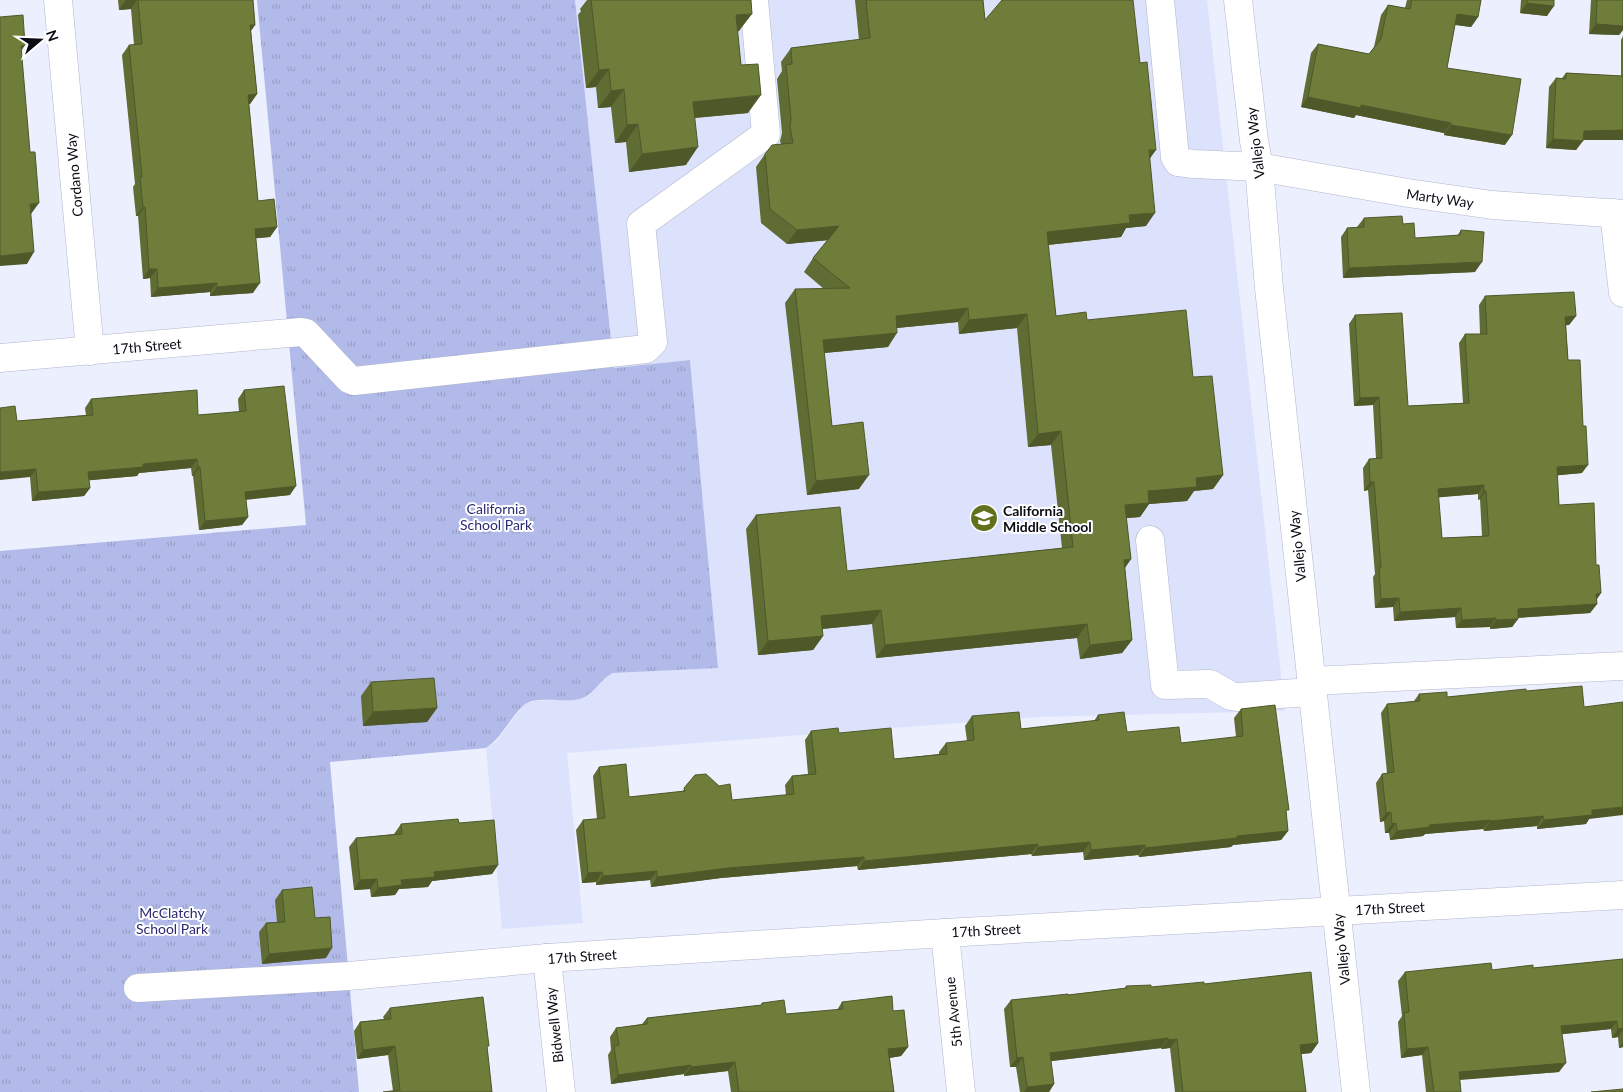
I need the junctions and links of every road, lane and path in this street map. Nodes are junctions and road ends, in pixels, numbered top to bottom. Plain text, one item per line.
1 (58, 0) edge
2 (754, 0) edge
3 (1160, 0) edge
4 (1238, 0) edge
5 (1258, 167) junction
6 (1619, 214) edge
7 (1623, 293) edge
8 (90, 351) junction
9 (0, 358) edge
10 (1150, 540) dead end
11 (1623, 666) edge
12 (1312, 686) junction
13 (1623, 895) edge
14 (1337, 910) junction
15 (944, 933) junction
16 (547, 958) junction
17 (138, 988) dead end
18 (561, 1092) edge
19 (961, 1092) edge
20 (1356, 1092) edge

1 - 8 street, Cordano Way
2 - 8 street, 17th Street
3 - 5 street, Marty Way
4 - 5 street, Vallejo Way
5 - 6 street, Marty Way
5 - 12 street, Vallejo Way
6 - 7 street
8 - 9 street, 17th Street
10 - 12 street
11 - 12 street
12 - 14 street, Vallejo Way
13 - 14 street, 17th Street
14 - 15 street, 17th Street
14 - 20 street, Vallejo Way
15 - 16 street, 17th Street
15 - 19 street, 5th Avenue
16 - 17 street, 17th Street
16 - 18 street, Bidwell Way

